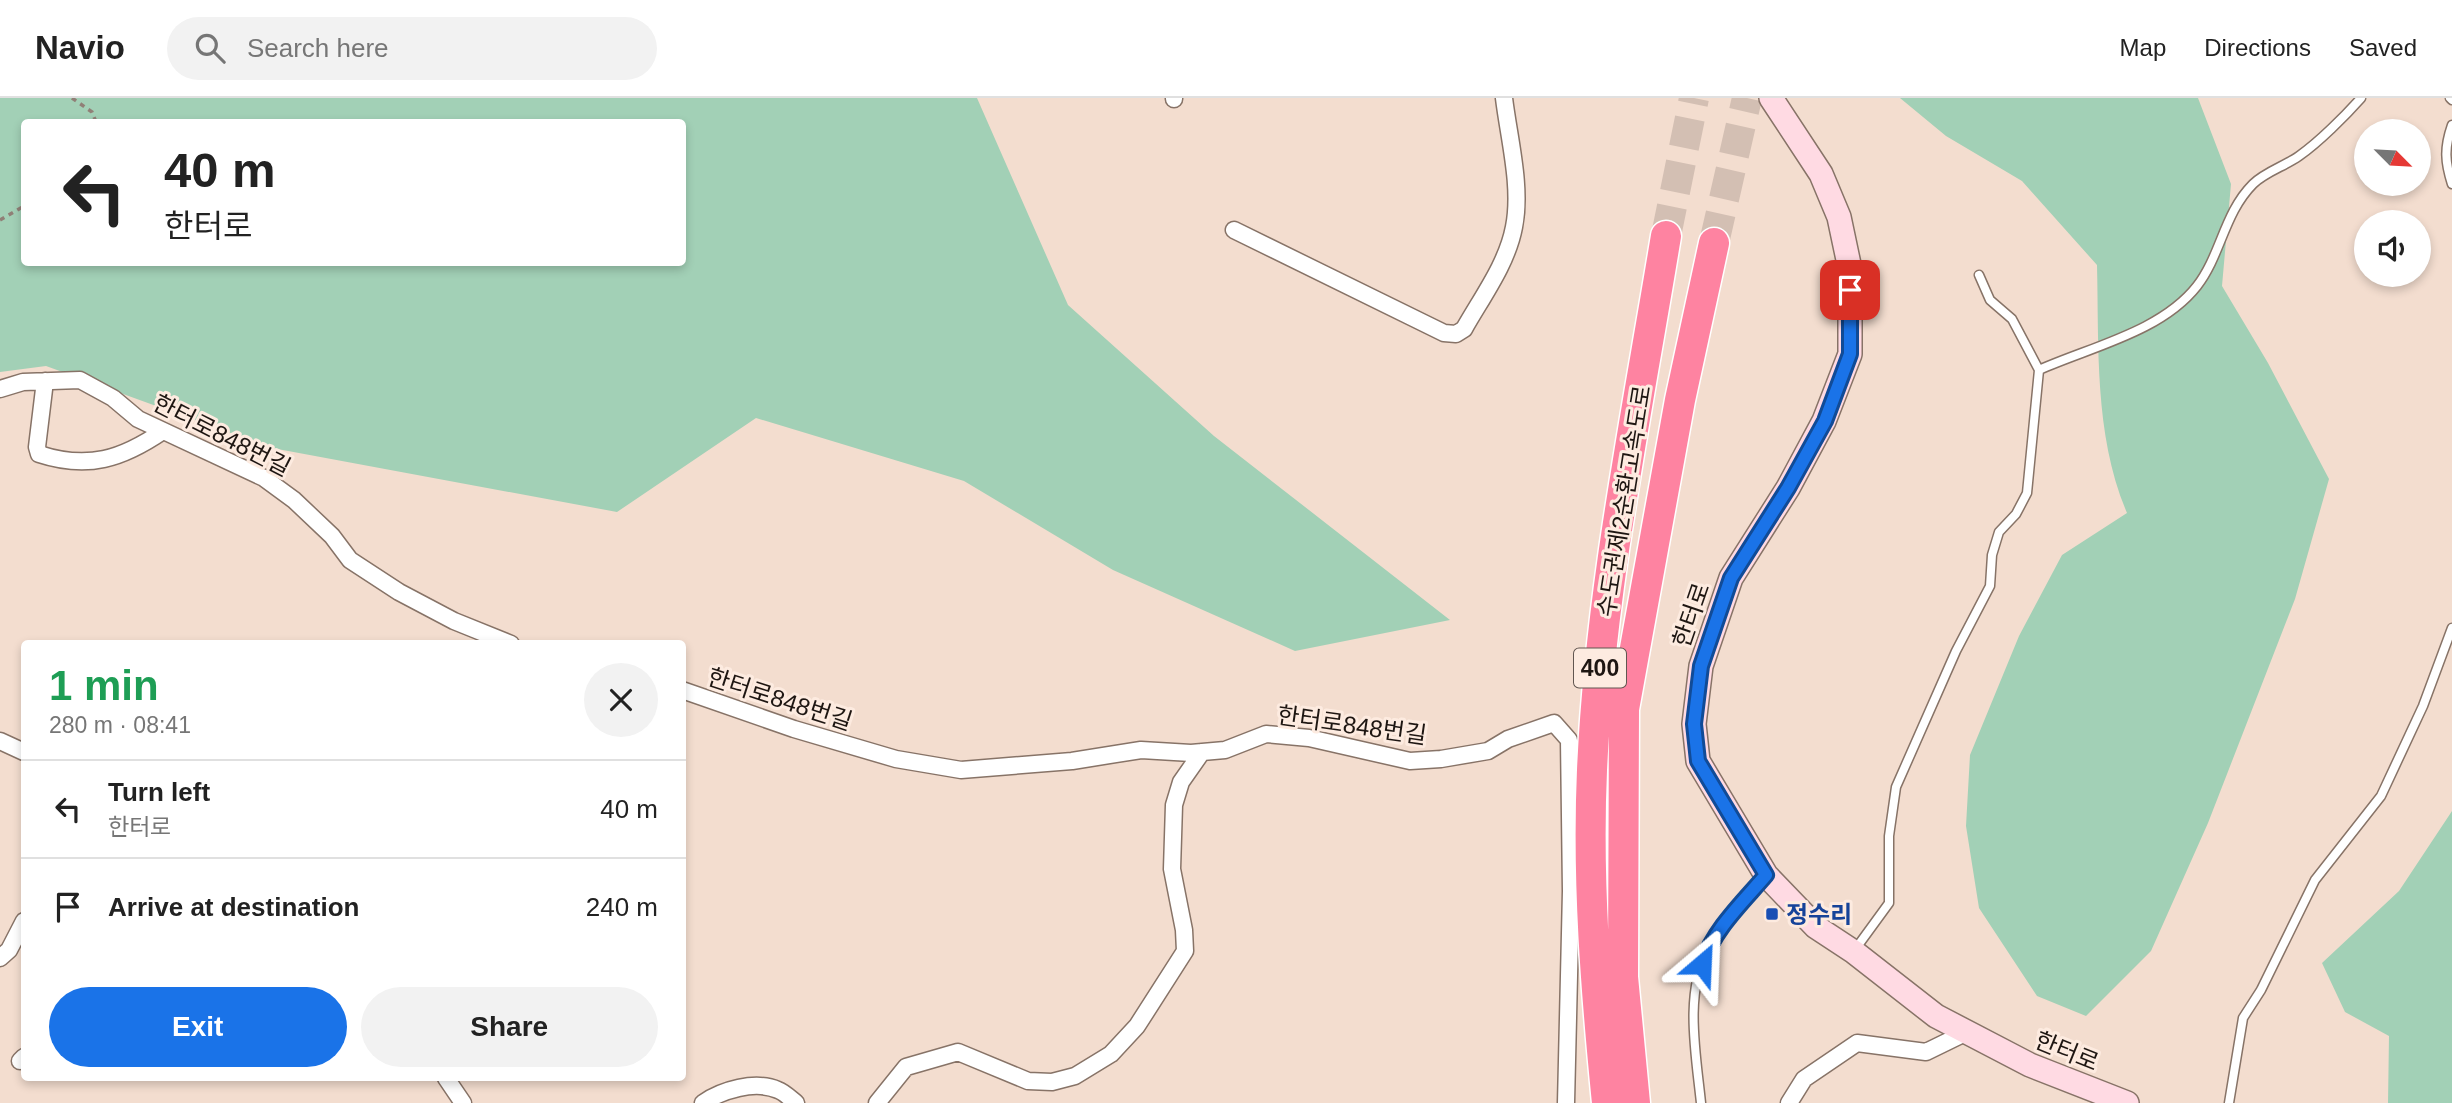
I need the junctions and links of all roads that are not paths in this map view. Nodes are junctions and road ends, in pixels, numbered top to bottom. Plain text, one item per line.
1 (1504, 98) edge
2 (1771, 98) edge
3 (2361, 98) edge
4 (2452, 125) edge
5 (2452, 184) edge
6 (1234, 230) dead end
7 (1666, 236) tunnel mouth
8 (1714, 243) tunnel mouth
9 (1979, 275) dead end
10 (2039, 370) junction
11 (45, 381) junction
12 (0, 389) edge
13 (163, 430) junction
14 (2452, 628) edge
15 (501, 640) edge
16 (686, 691) edge
17 (0, 741) edge
18 (21, 751) edge
19 (1202, 752) junction
20 (1766, 875) junction
21 (21, 927) edge
22 (1854, 952) junction
23 (0, 958) edge
24 (1967, 1032) junction
25 (448, 1081) edge
26 (463, 1103) edge
27 (704, 1103) edge
28 (796, 1103) edge
29 (877, 1103) edge
30 (1566, 1103) edge
31 (1607, 1103) edge
32 (1635, 1103) edge
33 (1701, 1103) edge
34 (1789, 1103) edge
35 (2127, 1103) edge
36 (2229, 1103) edge

1 - 6 street
2 - 20 main road, 한터로
3 - 10 lane
4 - 5 lane
7 - 31 highway, 수도권제2순환고속도로 / 400
8 - 32 highway, 수도권제2순환고속도로 / 400
9 - 10 lane
10 - 22 lane
11 - 12 street, 한터로848번길
11 - 13 street, 한터로848번길
11 - 13 street
13 - 15 street, 한터로848번길
14 - 36 lane
16 - 19 street, 한터로848번길
17 - 18 street
19 - 29 street
19 - 30 street, 한터로848번길
20 - 22 main road, 한터로
20 - 33 lane
21 - 23 street
22 - 24 main road, 한터로
24 - 34 street
24 - 35 main road, 한터로
25 - 26 street
27 - 28 street

